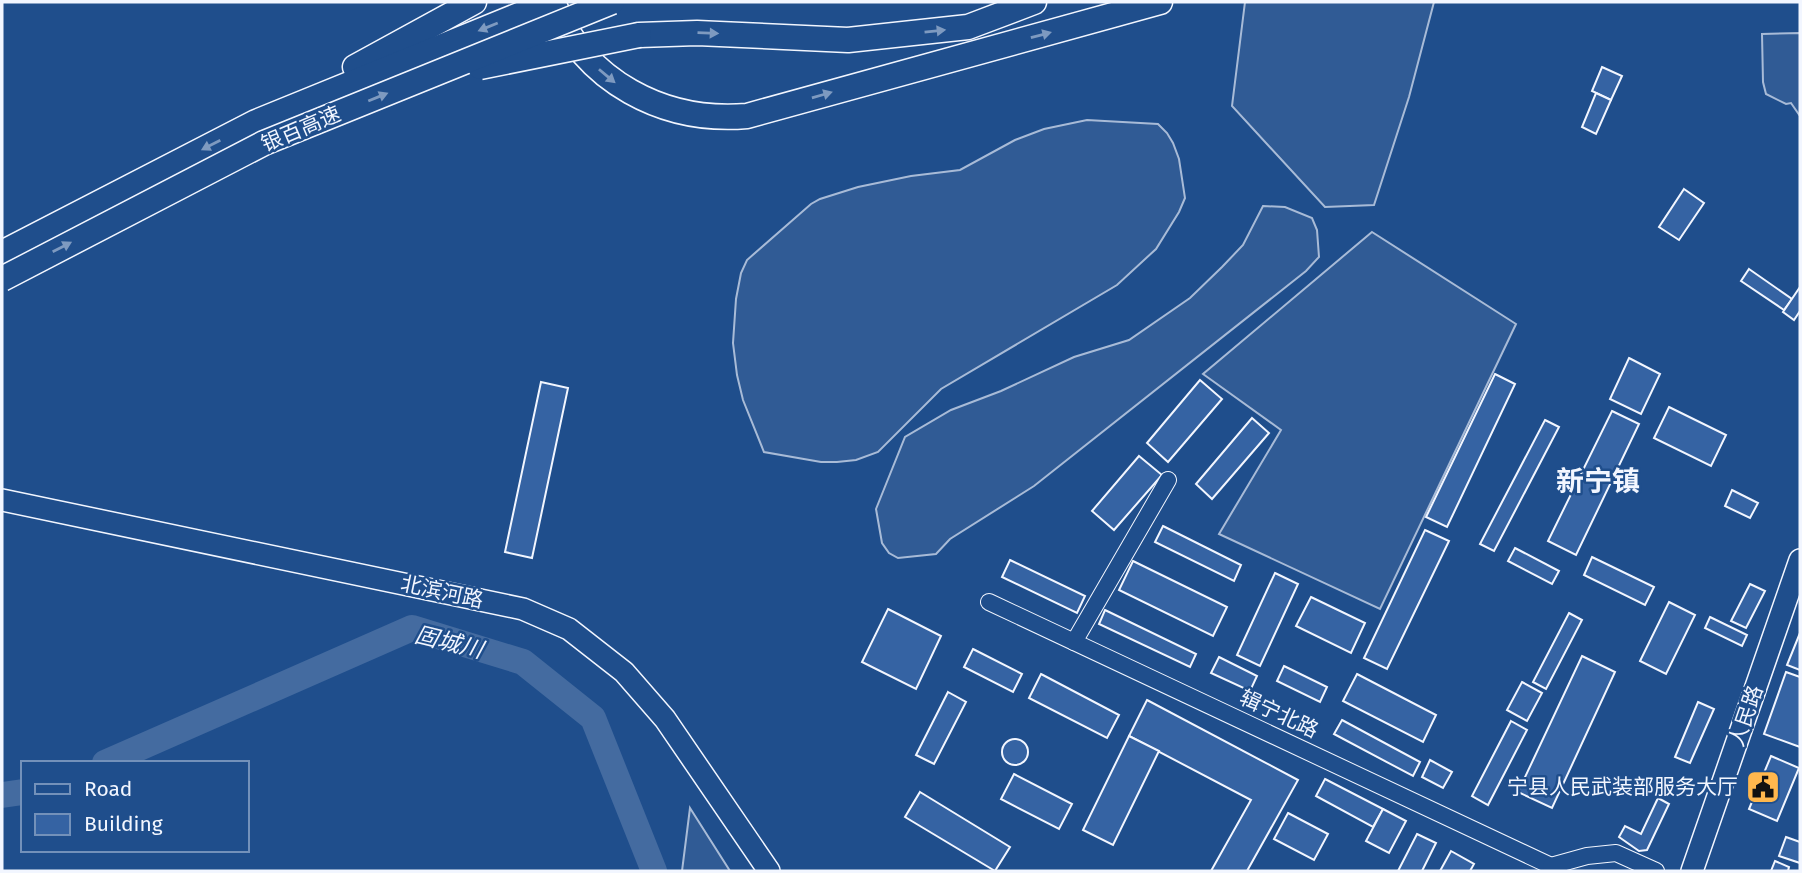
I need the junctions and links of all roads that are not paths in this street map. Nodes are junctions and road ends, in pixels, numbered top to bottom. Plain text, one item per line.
1 (474, 2) edge
2 (552, 2) edge
3 (612, 2) edge
4 (1034, 2) edge
5 (1160, 2) edge
6 (425, 78) junction
7 (256, 122) junction
8 (2, 253) edge
9 (2, 279) edge
10 (1168, 480) dead end
11 (2, 500) edge
12 (1800, 561) edge
13 (989, 602) dead end
14 (1074, 642) junction
15 (1552, 869) edge
16 (769, 871) edge
17 (1655, 871) edge
18 (1692, 871) edge

1 - 7 highway
2 -> 5 highway
2 -> 7 highway, 银百高速
3 - 6 highway, 银百高速, bridge
6 -> 4 highway, bridge
9 -> 6 highway, 银百高速, bridge
7 -> 8 highway, 银百高速
10 - 14 street
11 - 16 main road, 北滨河路
12 - 18 main road, 人民路
13 - 14 street, 辑宁北路
14 - 15 street, 辑宁北路
15 - 17 street, 辑宁北路

